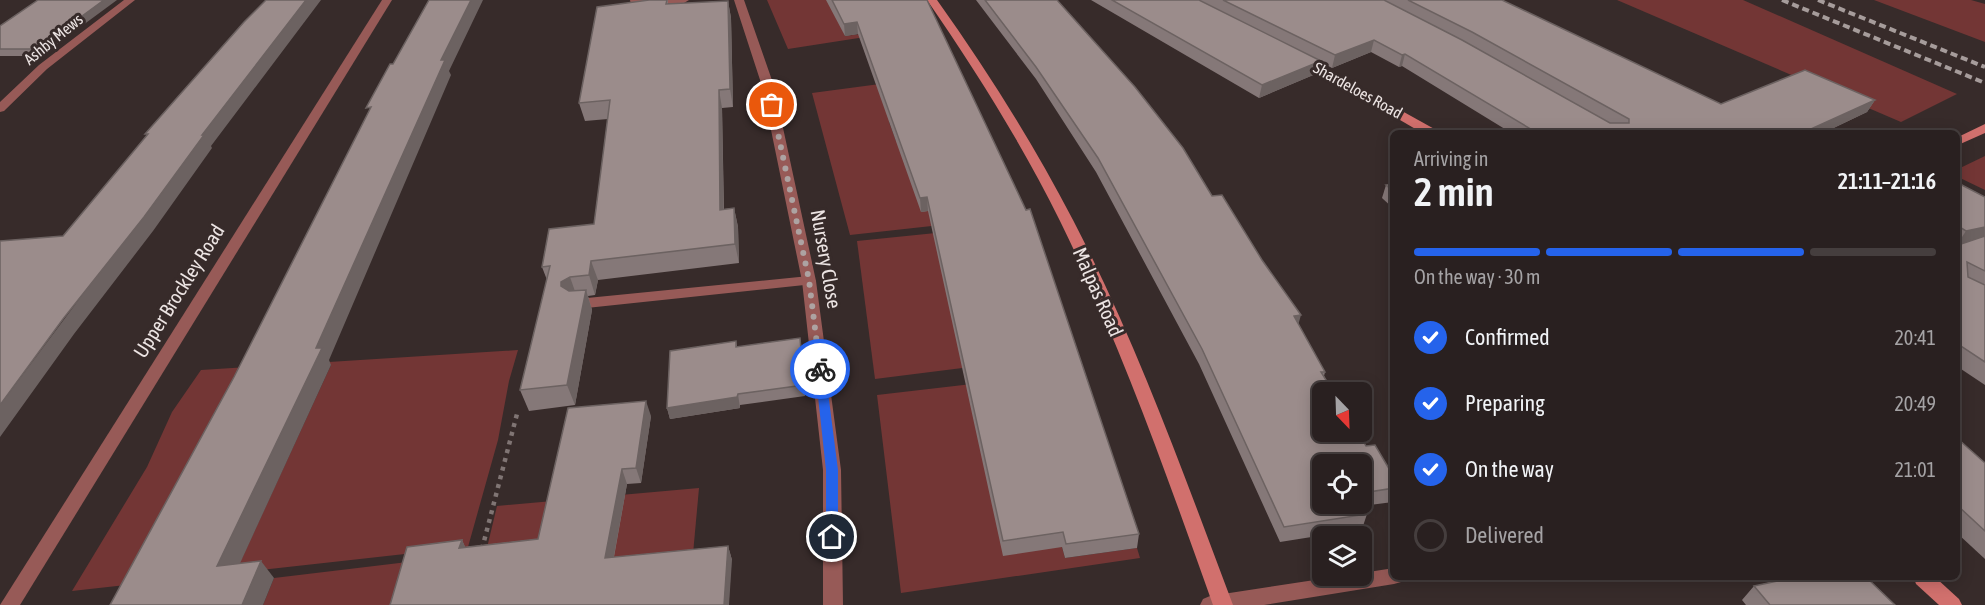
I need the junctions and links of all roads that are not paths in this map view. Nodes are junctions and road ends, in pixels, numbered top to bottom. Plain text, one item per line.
1 (130, 0) edge
2 (387, 0) edge
3 (635, 0) edge
4 (684, 0) edge
5 (739, 0) edge
6 (932, 0) edge
7 (1289, 52) edge
8 (0, 108) edge
9 (1985, 128) edge
10 (1427, 130) edge
11 (1960, 140) edge
12 (809, 280) junction
13 (577, 304) edge
14 (1390, 577) edge
15 (1925, 580) edge
16 (1218, 604) edge
17 (9, 605) edge
18 (833, 605) edge
19 (1952, 605) edge

1 - 8 street, Ashby Mews
2 - 17 street, Upper Brockley Road
3 - 4 street
5 - 12 street, Nursery Close
6 - 16 main road, Malpas Road
7 - 10 main road, Shardeloes Road
9 - 11 main road
12 - 13 street
12 - 18 street, Nursery Close
14 - 16 street
15 - 19 main road

